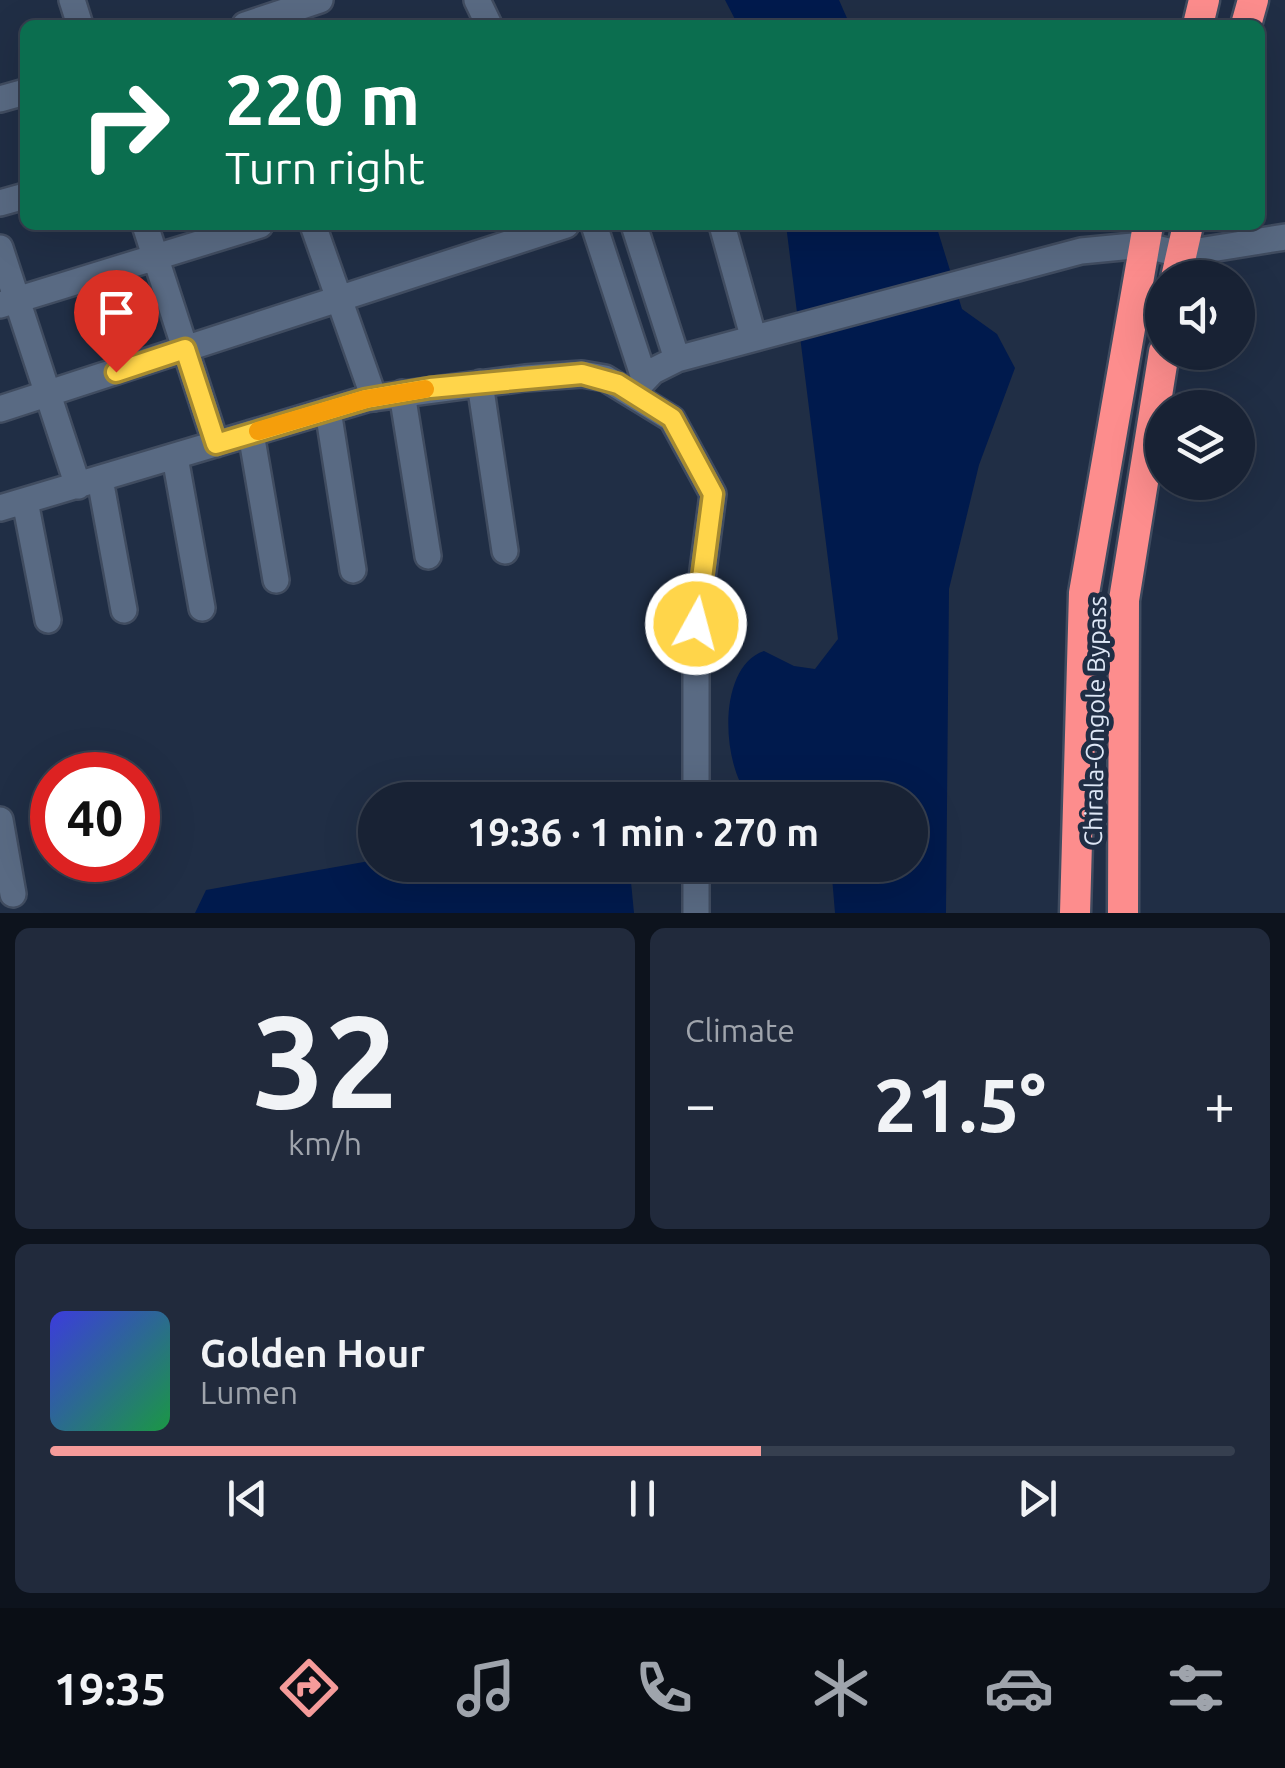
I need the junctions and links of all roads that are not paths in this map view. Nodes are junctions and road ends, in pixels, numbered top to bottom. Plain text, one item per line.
1 (320, 0) edge
2 (262, 20) edge
3 (147, 230) edge
4 (244, 230) edge
5 (315, 230) edge
6 (551, 230) edge
7 (595, 230) edge
8 (636, 230) edge
9 (723, 230) edge
10 (1145, 235) edge
11 (1285, 237) edge
12 (0, 248) edge
13 (1181, 252) edge
14 (156, 257) junction
15 (338, 300) junction
16 (8, 302) edge
17 (753, 336) junction
18 (185, 349) junction
19 (677, 359) junction
20 (1161, 370) edge
21 (480, 383) junction
22 (639, 385) junction
23 (402, 393) junction
24 (48, 394) junction
25 (374, 398) junction
26 (0, 409) edge
27 (328, 410) junction
28 (251, 433) junction
29 (216, 444) junction
30 (175, 457) junction
31 (89, 482) junction
32 (12, 505) edge
33 (505, 551) dead end
34 (428, 556) dead end
35 (353, 570) dead end
36 (276, 580) dead end
37 (202, 608) dead end
38 (124, 610) dead end
39 (48, 620) dead end
40 (696, 782) edge
41 (0, 820) edge
42 (696, 882) edge
43 (13, 894) dead end
44 (696, 913) edge
45 (1075, 913) edge
46 (1123, 913) edge

1 - 2 street
3 - 14 street
4 - 14 street
5 - 15 street
6 - 15 street
7 - 22 street
8 - 19 street
9 - 17 street
10 - 13 street
10 - 17 street
10 - 45 highway
11 - 13 street
12 - 16 street
14 - 16 street
14 - 18 street
15 - 18 street
15 - 25 street
16 - 24 street
17 - 19 street
18 - 24 street
18 - 29 street
19 - 22 street
20 - 46 highway, Chirala-Ongole Bypass
21 - 22 street
21 - 23 street
21 - 33 street
22 - 40 street
23 - 25 street
23 - 34 street
24 - 26 street
24 - 31 street
25 - 27 street
27 - 28 street
27 - 35 street
28 - 29 street
28 - 36 street
29 - 30 street
30 - 31 street
30 - 37 street
31 - 32 street
31 - 38 street
32 - 39 street
41 - 43 street
42 - 44 street

